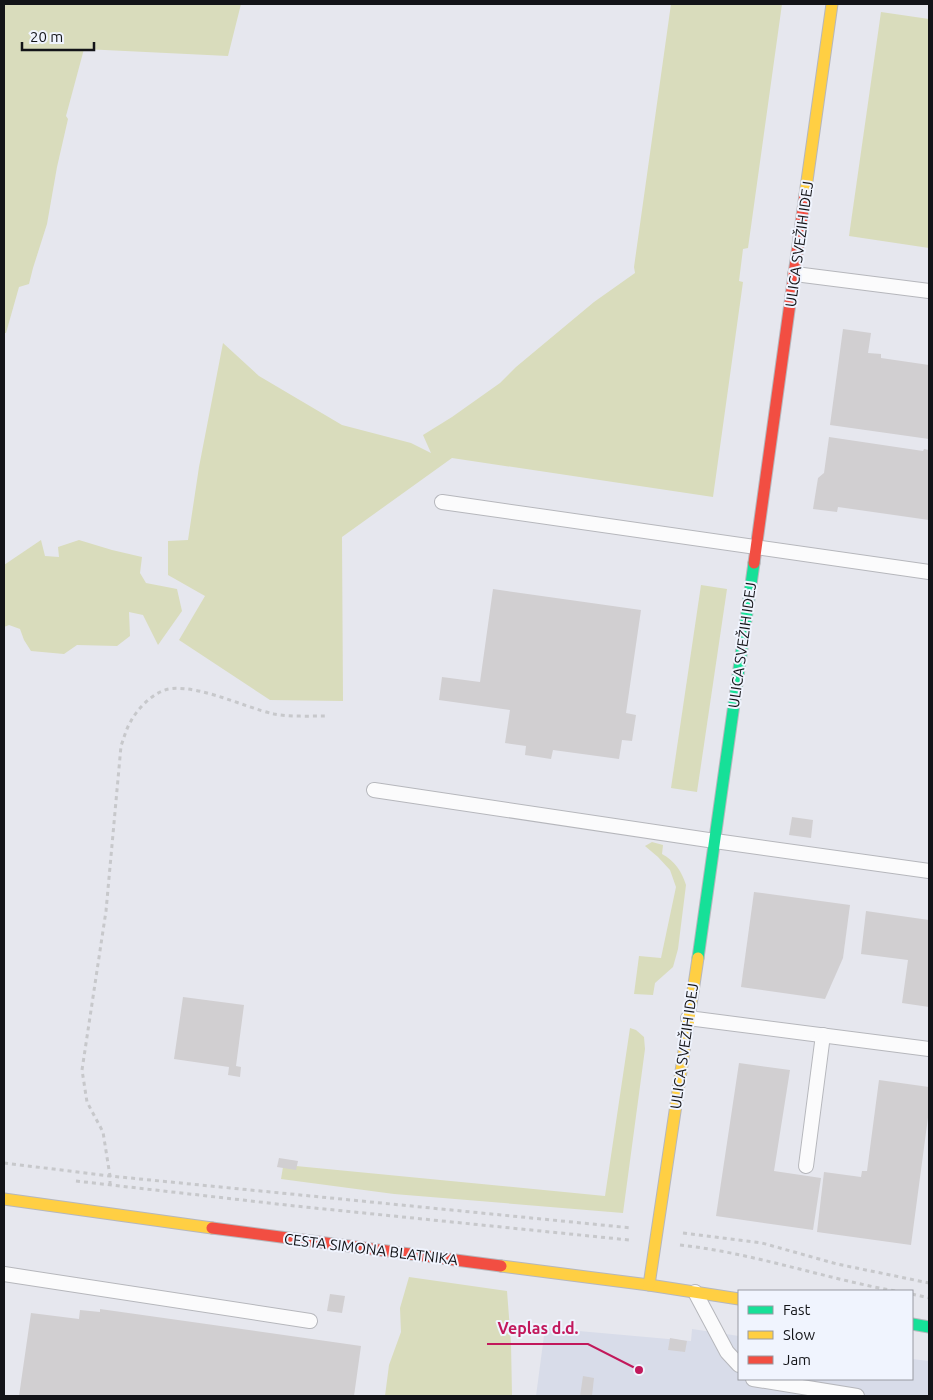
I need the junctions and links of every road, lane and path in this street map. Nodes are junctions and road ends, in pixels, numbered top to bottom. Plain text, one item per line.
1 (832, 4) edge
2 (795, 274) junction
3 (929, 291) edge
4 (442, 502) dead end
5 (756, 548) junction
6 (929, 572) edge
7 (327, 716) dead end
8 (374, 790) dead end
9 (715, 841) junction
10 (929, 871) edge
11 (688, 1018) junction
12 (823, 1035) junction
13 (929, 1049) edge
14 (4, 1163) edge
15 (806, 1166) dead end
16 (110, 1176) junction
17 (71, 1180) dead end
18 (110, 1185) junction
19 (4, 1199) edge
20 (107, 1213) junction
21 (657, 1230) junction
22 (655, 1243) junction
23 (4, 1274) edge
24 (929, 1283) edge
25 (649, 1285) junction
26 (888, 1290) edge
27 (695, 1292) junction
28 (913, 1294) edge
29 (929, 1298) edge
30 (738, 1299) edge
31 (310, 1321) dead end
32 (913, 1324) edge
33 (929, 1327) edge
34 (738, 1364) edge
35 (759, 1380) edge
36 (857, 1396) edge

1 - 2 street, ULICA SVEŽIH IDEJ
2 - 3 lane
2 - 5 street, ULICA SVEŽIH IDEJ
4 - 5 lane
5 - 6 lane
5 - 9 street, ULICA SVEŽIH IDEJ
7 - 16 path
8 - 9 lane
9 - 10 lane
9 - 11 street, ULICA SVEŽIH IDEJ
11 - 12 lane
11 - 21 street, ULICA SVEŽIH IDEJ
12 - 13 lane
12 - 15 lane
14 - 16 path
16 - 18 path
16 - 21 path
17 - 18 path
18 - 20 path
18 - 22 path
19 - 20 street, CESTA SIMONA BLATNIKA
20 - 25 street, CESTA SIMONA BLATNIKA
21 - 22 street, ULICA SVEŽIH IDEJ
21 - 24 path
22 - 25 street, ULICA SVEŽIH IDEJ
22 - 26 path
23 - 31 lane
25 - 27 street, CESTA SIMONA BLATNIKA
27 - 30 street, CESTA SIMONA BLATNIKA
27 - 34 lane
28 - 29 path
32 - 33 street
35 - 36 lane

